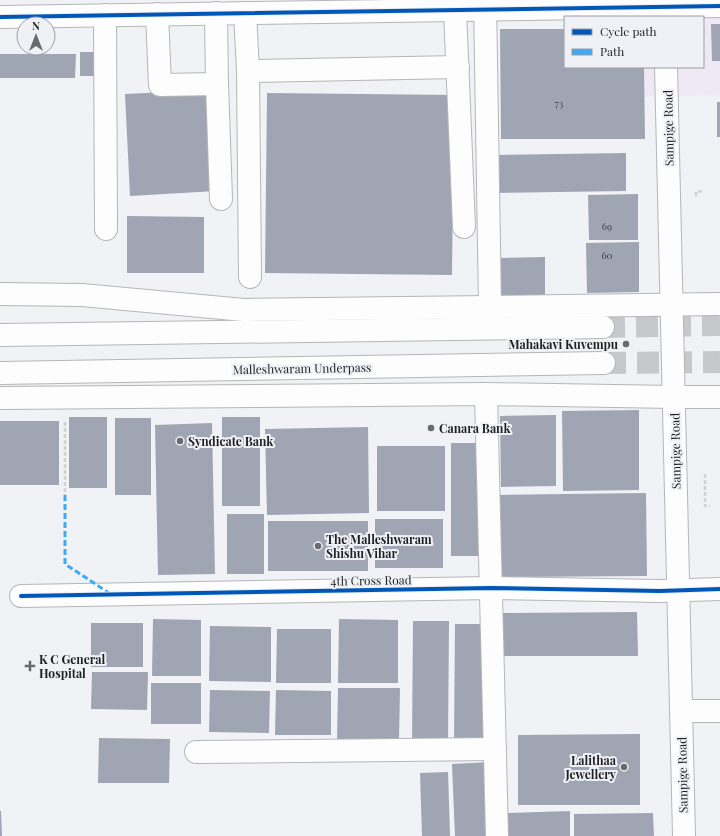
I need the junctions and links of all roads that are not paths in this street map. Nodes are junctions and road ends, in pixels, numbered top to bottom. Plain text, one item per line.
1 (485, 4) edge
2 (720, 6) edge
3 (665, 8) edge
4 (455, 10) junction
5 (216, 13) junction
6 (246, 13) junction
7 (157, 14) junction
8 (105, 15) junction
9 (0, 16) edge
10 (458, 67) junction
11 (666, 68) edge
12 (248, 71) junction
13 (216, 84) junction
14 (221, 199) dead end
15 (464, 227) dead end
16 (106, 229) dead end
17 (250, 277) dead end
18 (0, 294) edge
19 (672, 304) junction
20 (720, 304) edge
21 (490, 306) junction
22 (603, 327) tunnel mouth
23 (0, 335) edge
24 (604, 363) tunnel mouth
25 (0, 373) edge
26 (486, 394) junction
27 (674, 397) junction
28 (720, 397) edge
29 (0, 398) edge
30 (491, 588) junction
31 (678, 590) junction
32 (720, 590) edge
33 (21, 596) dead end
34 (681, 711) junction
35 (720, 711) edge
36 (495, 749) junction
37 (196, 752) dead end
38 (497, 836) edge
39 (684, 836) edge

1 - 3 main road
1 - 4 main road
1 - 21 main road
2 - 3 main road
4 - 6 main road
4 - 10 main road
5 - 6 main road
5 - 7 main road
5 - 13 main road
6 - 12 main road
7 - 8 main road
7 - 13 main road
8 - 9 main road
8 - 16 main road
10 - 12 main road
10 - 15 main road
11 - 19 main road, Sampige Road
12 - 17 main road
13 - 14 main road
18 - 21 main road
19 - 20 main road
19 - 21 main road
19 - 27 main road, Sampige Road
22 - 23 main road
24 - 25 main road, Malleshwaram Underpass
26 - 27 main road
26 - 29 main road
26 - 30 main road
27 - 28 main road
27 - 31 main road, Sampige Road
30 - 31 main road, 4th Cross Road
30 - 33 main road, 4th Cross Road
30 - 36 main road
31 - 32 main road, 4th Cross Road
31 - 34 main road, Sampige Road
34 - 35 main road
34 - 39 main road, Sampige Road
36 - 37 main road
36 - 38 main road

